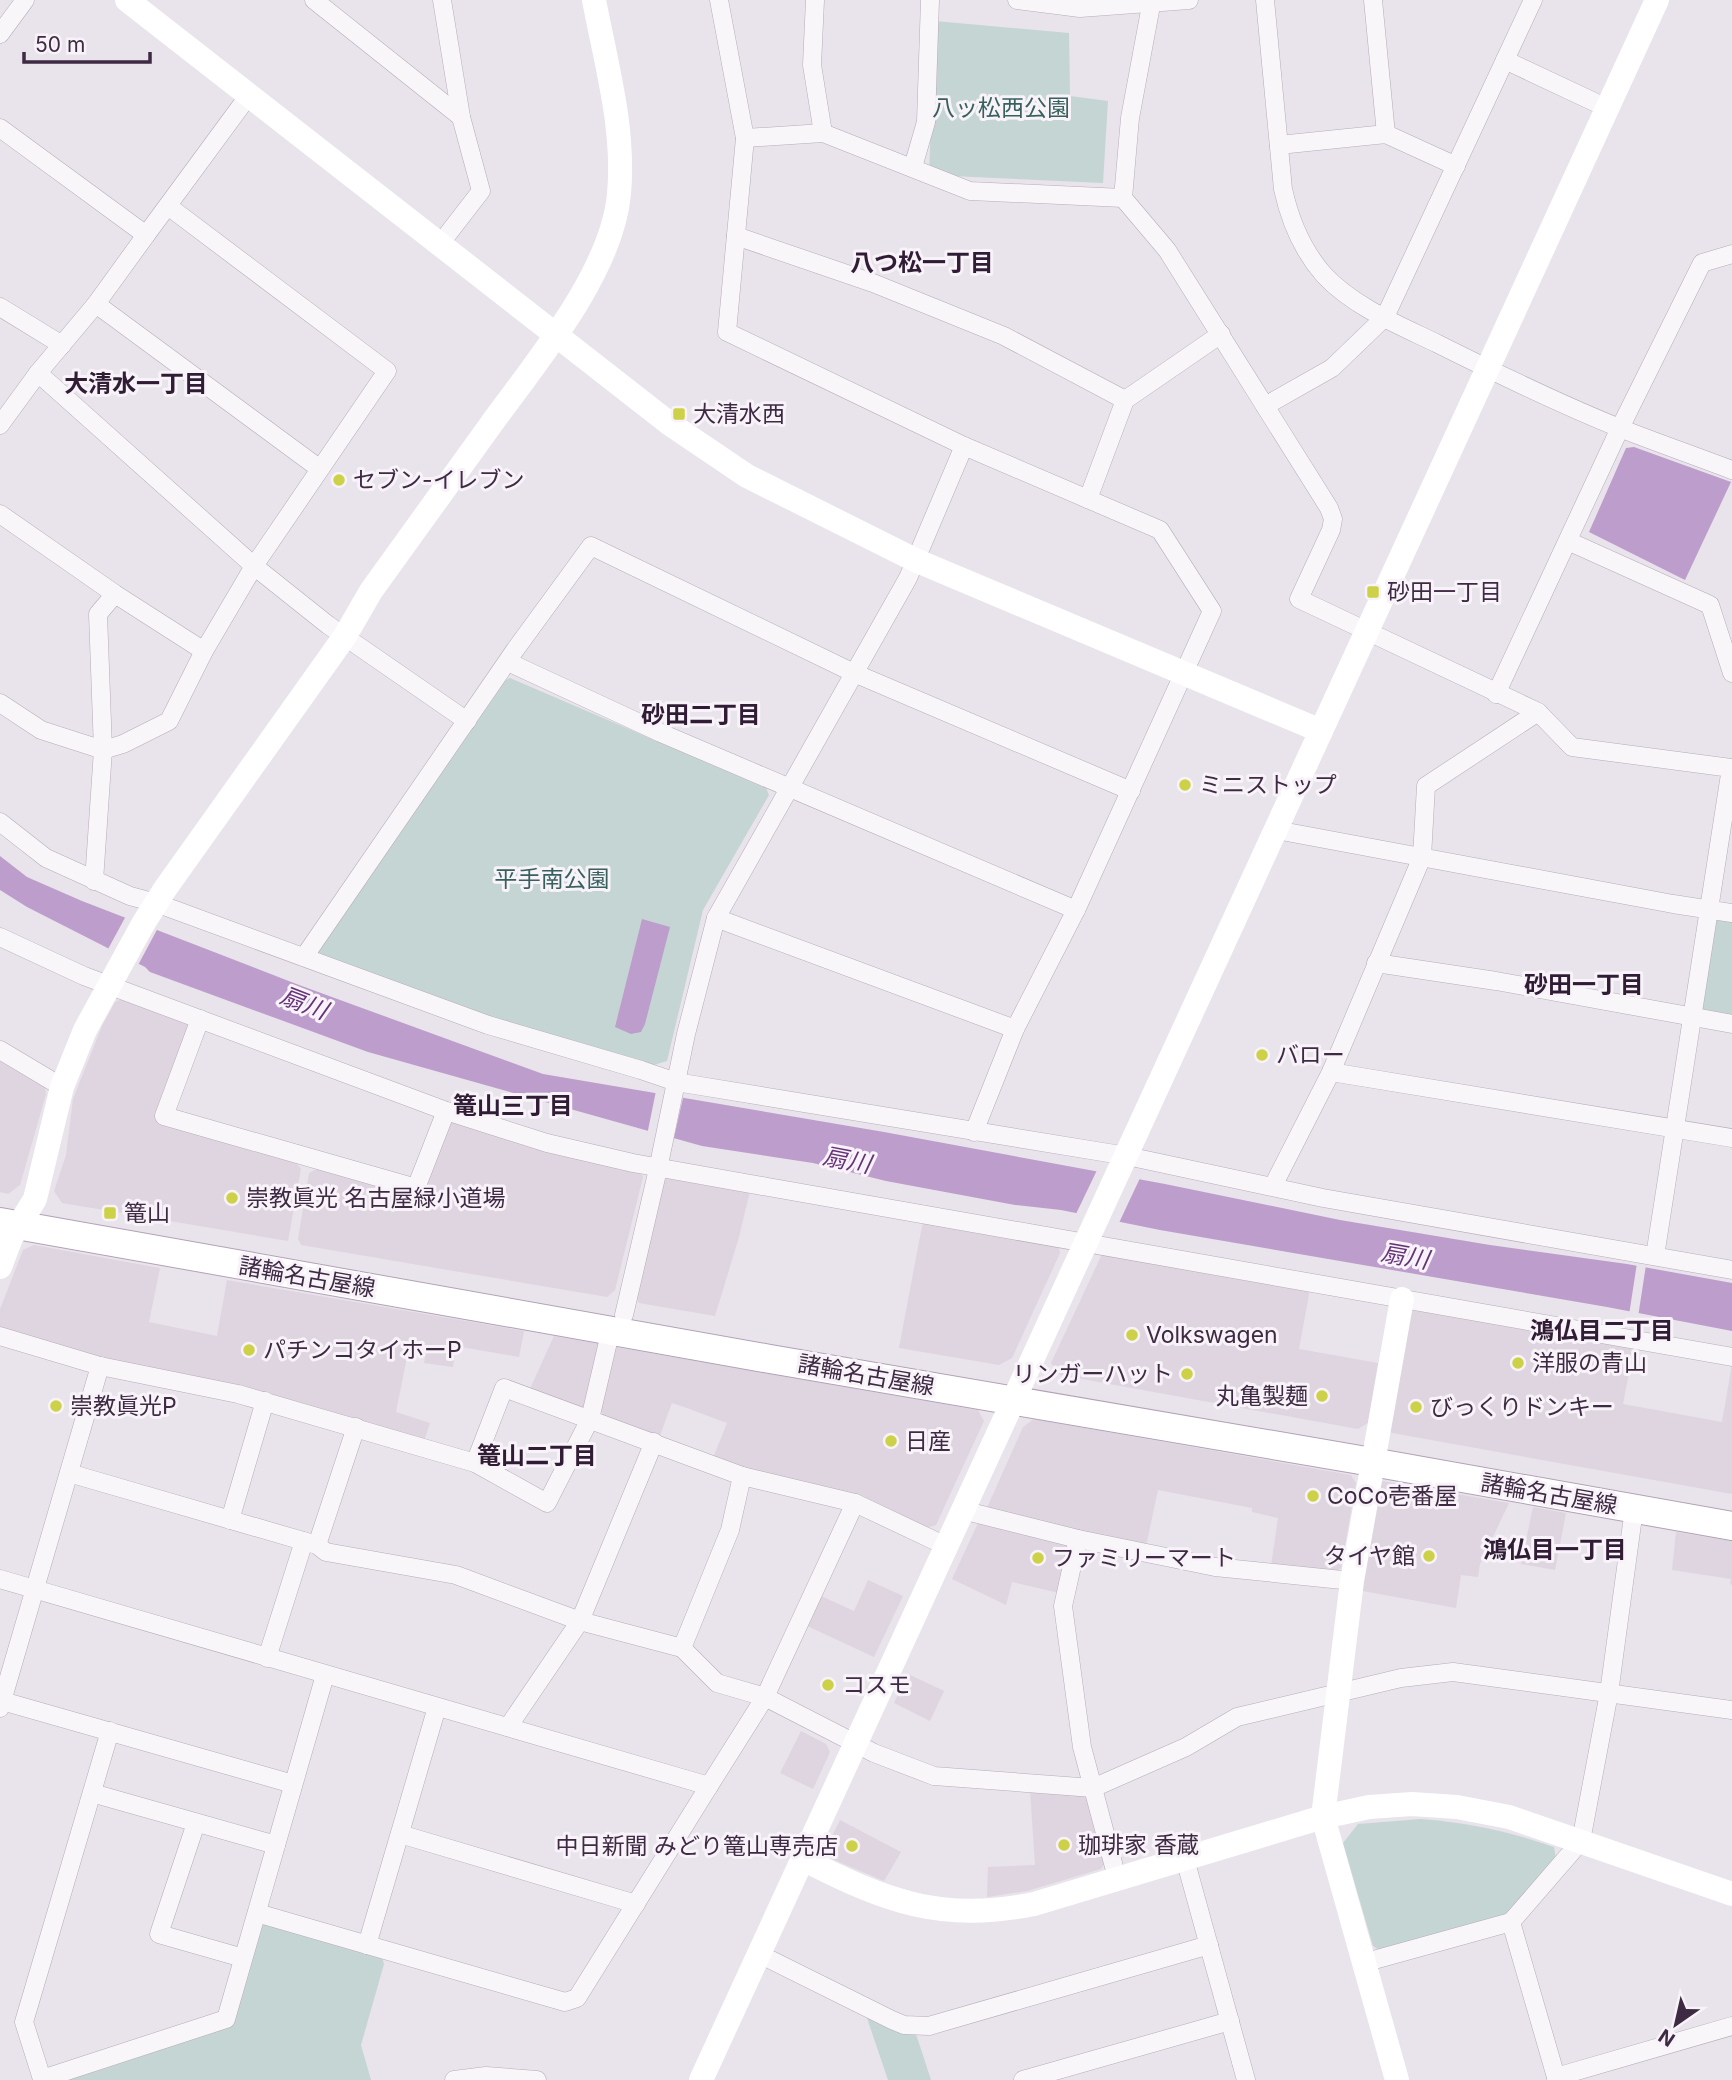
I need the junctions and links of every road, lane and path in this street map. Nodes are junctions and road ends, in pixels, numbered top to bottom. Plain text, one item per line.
1 (25, 0) edge
2 (127, 0) edge
3 (314, 0) edge
4 (442, 0) edge
5 (594, 0) edge
6 (719, 0) edge
7 (815, 0) edge
8 (930, 0) edge
9 (1017, 0) edge
10 (1189, 0) edge
11 (1265, 0) edge
12 (1373, 0) edge
13 (1657, 0) edge
14 (1046, 1) edge
15 (1153, 2) edge
16 (1528, 2) edge
17 (0, 34) edge
18 (1505, 60) junction
19 (249, 95) junction
20 (1607, 108) junction
21 (461, 117) junction
22 (0, 128) edge
23 (823, 133) junction
24 (1386, 134) junction
25 (746, 138) junction
26 (1279, 145) junction
27 (1456, 166) junction
28 (913, 167) junction
29 (1123, 198) junction
30 (168, 206) junction
31 (146, 235) junction
32 (736, 236) junction
33 (440, 244) junction
34 (1732, 254) edge
35 (96, 304) junction
36 (0, 307) edge
37 (1385, 317) junction
38 (556, 334) junction
39 (1221, 334) junction
40 (62, 345) junction
41 (1488, 369) junction
42 (38, 373) junction
43 (1125, 400) junction
44 (1265, 406) junction
45 (0, 425) edge
46 (1620, 428) junction
47 (964, 446) junction
48 (320, 469) junction
49 (1732, 470) edge
50 (1088, 499) junction
51 (0, 514) edge
52 (1568, 541) junction
53 (915, 560) junction
54 (254, 566) junction
55 (115, 594) junction
56 (1366, 633) junction
57 (345, 636) junction
58 (204, 651) junction
59 (508, 662) junction
60 (854, 673) junction
61 (1184, 673) junction
62 (1732, 673) edge
63 (1496, 694) junction
64 (0, 703) edge
65 (1538, 712) junction
66 (467, 721) junction
67 (1321, 731) junction
68 (103, 750) junction
69 (789, 786) junction
70 (1131, 791) junction
71 (0, 822) edge
72 (1276, 830) junction
73 (1422, 858) junction
74 (94, 881) junction
75 (156, 903) junction
76 (1076, 910) junction
77 (1710, 910) junction
78 (1732, 912) edge
79 (716, 918) junction
80 (0, 937) edge
81 (304, 957) junction
82 (1376, 963) junction
83 (113, 976) junction
84 (1692, 1017) junction
85 (200, 1019) junction
86 (1732, 1024) edge
87 (1015, 1029) junction
88 (0, 1050) edge
89 (1331, 1072) junction
90 (62, 1087) junction
91 (675, 1089) junction
92 (446, 1111) junction
93 (1675, 1129) junction
94 (974, 1132) junction
95 (1732, 1138) edge
96 (1123, 1164) junction
97 (658, 1170) junction
98 (1273, 1186) junction
99 (12, 1217) edge
100 (1091, 1235) junction
101 (1655, 1256) junction
102 (0, 1267) edge
103 (1732, 1270) edge
104 (1402, 1299) junction
105 (617, 1322) junction
106 (0, 1336) edge
107 (1732, 1357) edge
108 (100, 1366) junction
109 (1016, 1393) junction
110 (265, 1401) junction
111 (590, 1419) junction
112 (356, 1427) junction
113 (654, 1442) junction
114 (1374, 1454) junction
115 (475, 1463) junction
116 (69, 1473) junction
117 (742, 1476) junction
118 (855, 1503) junction
119 (1634, 1508) junction
120 (1732, 1509) edge
121 (962, 1510) junction
122 (230, 1520) junction
123 (1732, 1526) edge
124 (1078, 1539) junction
125 (311, 1543) junction
126 (946, 1546) junction
127 (0, 1579) edge
128 (1352, 1581) junction
129 (35, 1589) junction
130 (580, 1621) junction
131 (681, 1648) junction
132 (267, 1658) junction
133 (325, 1675) junction
134 (1609, 1693) junction
135 (1338, 1694) junction
136 (765, 1697) junction
137 (1, 1705) edge
138 (437, 1707) junction
139 (1732, 1710) edge
140 (508, 1727) junction
141 (110, 1731) junction
142 (856, 1744) junction
143 (293, 1784) junction
144 (709, 1786) junction
145 (1093, 1788) junction
146 (92, 1793) junction
147 (1323, 1817) junction
148 (196, 1823) junction
149 (400, 1833) junction
150 (1581, 1841) junction
151 (275, 1845) junction
152 (803, 1859) junction
153 (1185, 1859) junction
154 (1117, 1878) junction
155 (1732, 1894) edge
156 (636, 1904) junction
157 (257, 1913) junction
158 (1511, 1922) junction
159 (367, 1945) junction
160 (1209, 1945) junction
161 (759, 1954) junction
162 (243, 1958) junction
163 (1363, 1963) junction
164 (1230, 2021) junction
165 (1732, 2026) edge
166 (1557, 2078) edge
167 (41, 2080) edge
168 (454, 2080) edge
169 (537, 2080) edge
170 (701, 2080) edge
171 (1023, 2080) edge
172 (1246, 2080) edge
173 (1396, 2080) edge

1 - 17 street
2 - 19 street
3 - 21 street
4 - 21 street
5 - 38 street
6 - 25 street
7 - 23 street
8 - 28 street
9 - 14 street
10 - 15 street
11 - 26 street
12 - 24 street
13 - 20 street
14 - 15 street
15 - 29 street
16 - 18 street
18 - 20 street
18 - 27 street
19 - 30 street
19 - 33 street
20 - 41 street
21 - 33 street
22 - 31 street
23 - 25 street
23 - 28 street
24 - 26 street
24 - 27 street
25 - 32 street
26 - 37 street
27 - 37 street
28 - 29 street
29 - 39 street
30 - 31 street
30 - 48 street
31 - 35 street
32 - 43 street
32 - 47 street
33 - 38 street
34 - 46 street
35 - 40 street
35 - 48 street
36 - 40 street
37 - 41 street
37 - 44 street
38 - 53 street
38 - 57 street
39 - 43 street
39 - 44 street
40 - 42 street
41 - 46 street
41 - 56 street
42 - 45 street
42 - 54 street
43 - 50 street
44 - 56 street
46 - 49 street
46 - 52 street
47 - 50 street
47 - 53 street
48 - 54 street
50 - 61 street
51 - 55 street
52 - 62 street
52 - 63 street
53 - 60 street
53 - 61 street
54 - 57 street
54 - 58 street
55 - 58 street
55 - 68 street
56 - 63 street
56 - 67 street
57 - 66 street
57 - 75 street
58 - 68 street
59 - 60 street
59 - 66 street
59 - 69 street
60 - 69 street
60 - 70 street
61 - 67 street
61 - 70 street
63 - 65 street
64 - 68 street
65 - 73 street
65 - 77 street
66 - 81 street
67 - 72 street
68 - 74 street
69 - 76 street
69 - 79 street
70 - 76 street
71 - 74 street
72 - 73 street
72 - 96 street
73 - 77 street
73 - 82 street
74 - 75 street
75 - 81 street
75 - 83 street
76 - 87 street
77 - 78 street
77 - 84 street
79 - 87 street
79 - 91 street
80 - 83 street
81 - 91 street
82 - 84 street
82 - 89 street
83 - 85 street
83 - 90 street
84 - 86 street
84 - 93 street
85 - 92 street
85 - 92 street
87 - 94 street
88 - 90 street
89 - 93 street
89 - 98 street
90 - 99 street
91 - 94 street
91 - 97 street
92 - 97 street
93 - 95 street
93 - 101 street
94 - 96 street
96 - 98 street
96 - 100 street
97 - 100 street
97 - 105 street
98 - 101 street
99 - 102 street
99 - 105 main road, 諸輪名古屋線
100 - 104 street
100 - 109 street
101 - 103 street
104 - 107 street
104 - 114 street
105 - 109 main road, 諸輪名古屋線
105 - 111 street
106 - 108 street
108 - 110 street
108 - 116 street
109 - 114 main road, 諸輪名古屋線
109 - 121 street
110 - 112 street
110 - 122 street
111 - 113 street
111 - 115 street
111 - 115 street
112 - 115 street
112 - 125 street
113 - 117 street
113 - 130 street
114 - 119 main road, 諸輪名古屋線
114 - 120 main road, 諸輪名古屋線
114 - 128 street
116 - 122 street
116 - 129 street
117 - 118 street
117 - 131 street
118 - 126 street
118 - 136 street
119 - 123 main road, 諸輪名古屋線
119 - 134 street
121 - 124 street
121 - 126 street
122 - 125 street
124 - 128 street
124 - 145 street
125 - 130 street
125 - 132 street
126 - 142 street
127 - 129 street
128 - 135 street
129 - 132 street
129 - 137 street
130 - 131 street
130 - 140 street
131 - 136 street
132 - 133 street
133 - 138 street
133 - 143 street
134 - 135 street
134 - 139 street
134 - 150 street
135 - 145 street
135 - 147 street
136 - 142 street
136 - 144 street
137 - 141 street
138 - 140 street
138 - 149 street
140 - 144 street
141 - 143 street
141 - 146 street
142 - 145 street
142 - 152 street
143 - 151 street
144 - 156 street
145 - 154 street
146 - 148 street
146 - 167 street
147 - 150 street
147 - 153 street
147 - 163 street
148 - 151 street
148 - 162 street
149 - 156 street
149 - 159 street
150 - 155 street
150 - 158 street
151 - 157 street
152 - 154 street
152 - 161 street
153 - 154 street
153 - 160 street
156 - 159 street
157 - 159 street
157 - 162 street
158 - 163 street
158 - 166 street
160 - 161 street
160 - 164 street
161 - 170 street
162 - 167 street
163 - 173 street
164 - 171 street
164 - 172 street
165 - 166 street
168 - 169 street

